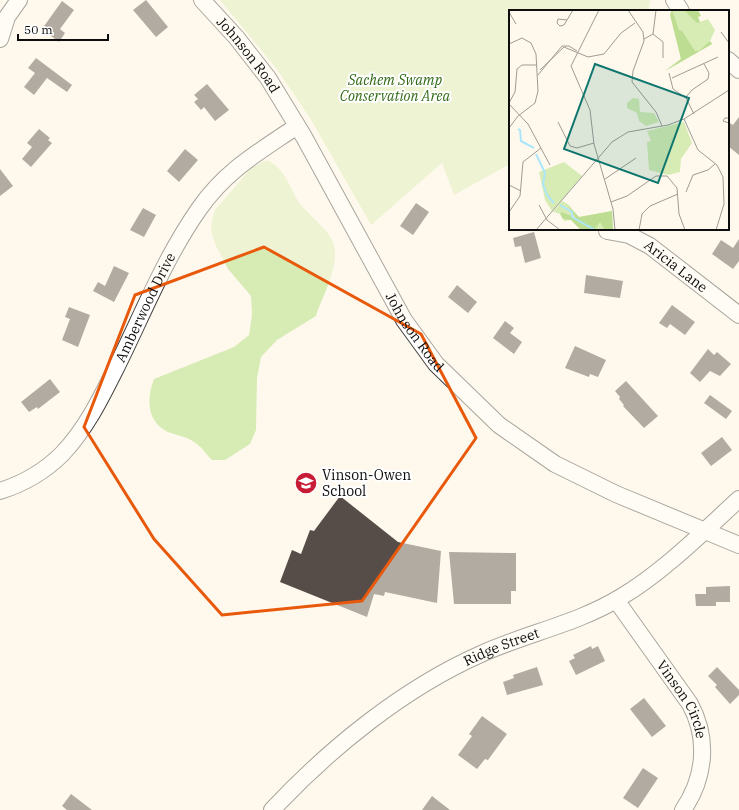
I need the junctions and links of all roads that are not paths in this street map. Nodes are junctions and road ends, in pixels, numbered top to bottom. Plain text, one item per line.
1 (19, 0) edge
2 (202, 0) edge
3 (674, 0) edge
4 (680, 10) edge
5 (3, 22) edge
6 (0, 39) edge
7 (729, 61) edge
8 (739, 70) edge
9 (297, 126) junction
10 (607, 231) dead end
11 (739, 315) edge
12 (0, 491) edge
13 (739, 499) edge
14 (704, 531) junction
15 (739, 545) edge
16 (616, 600) junction
17 (272, 810) edge
18 (683, 810) edge

1 - 5 street
2 - 9 street, Johnson Road
3 - 4 street
5 - 6 street
7 - 8 street
9 - 12 street, Amberwood Drive
9 - 14 street, Johnson Road
10 - 11 street, Aricia Lane
13 - 14 street, Ridge Street
14 - 15 street, Johnson Road
14 - 16 street, Ridge Street
16 - 17 street, Ridge Street
16 - 18 street, Vinson Circle

